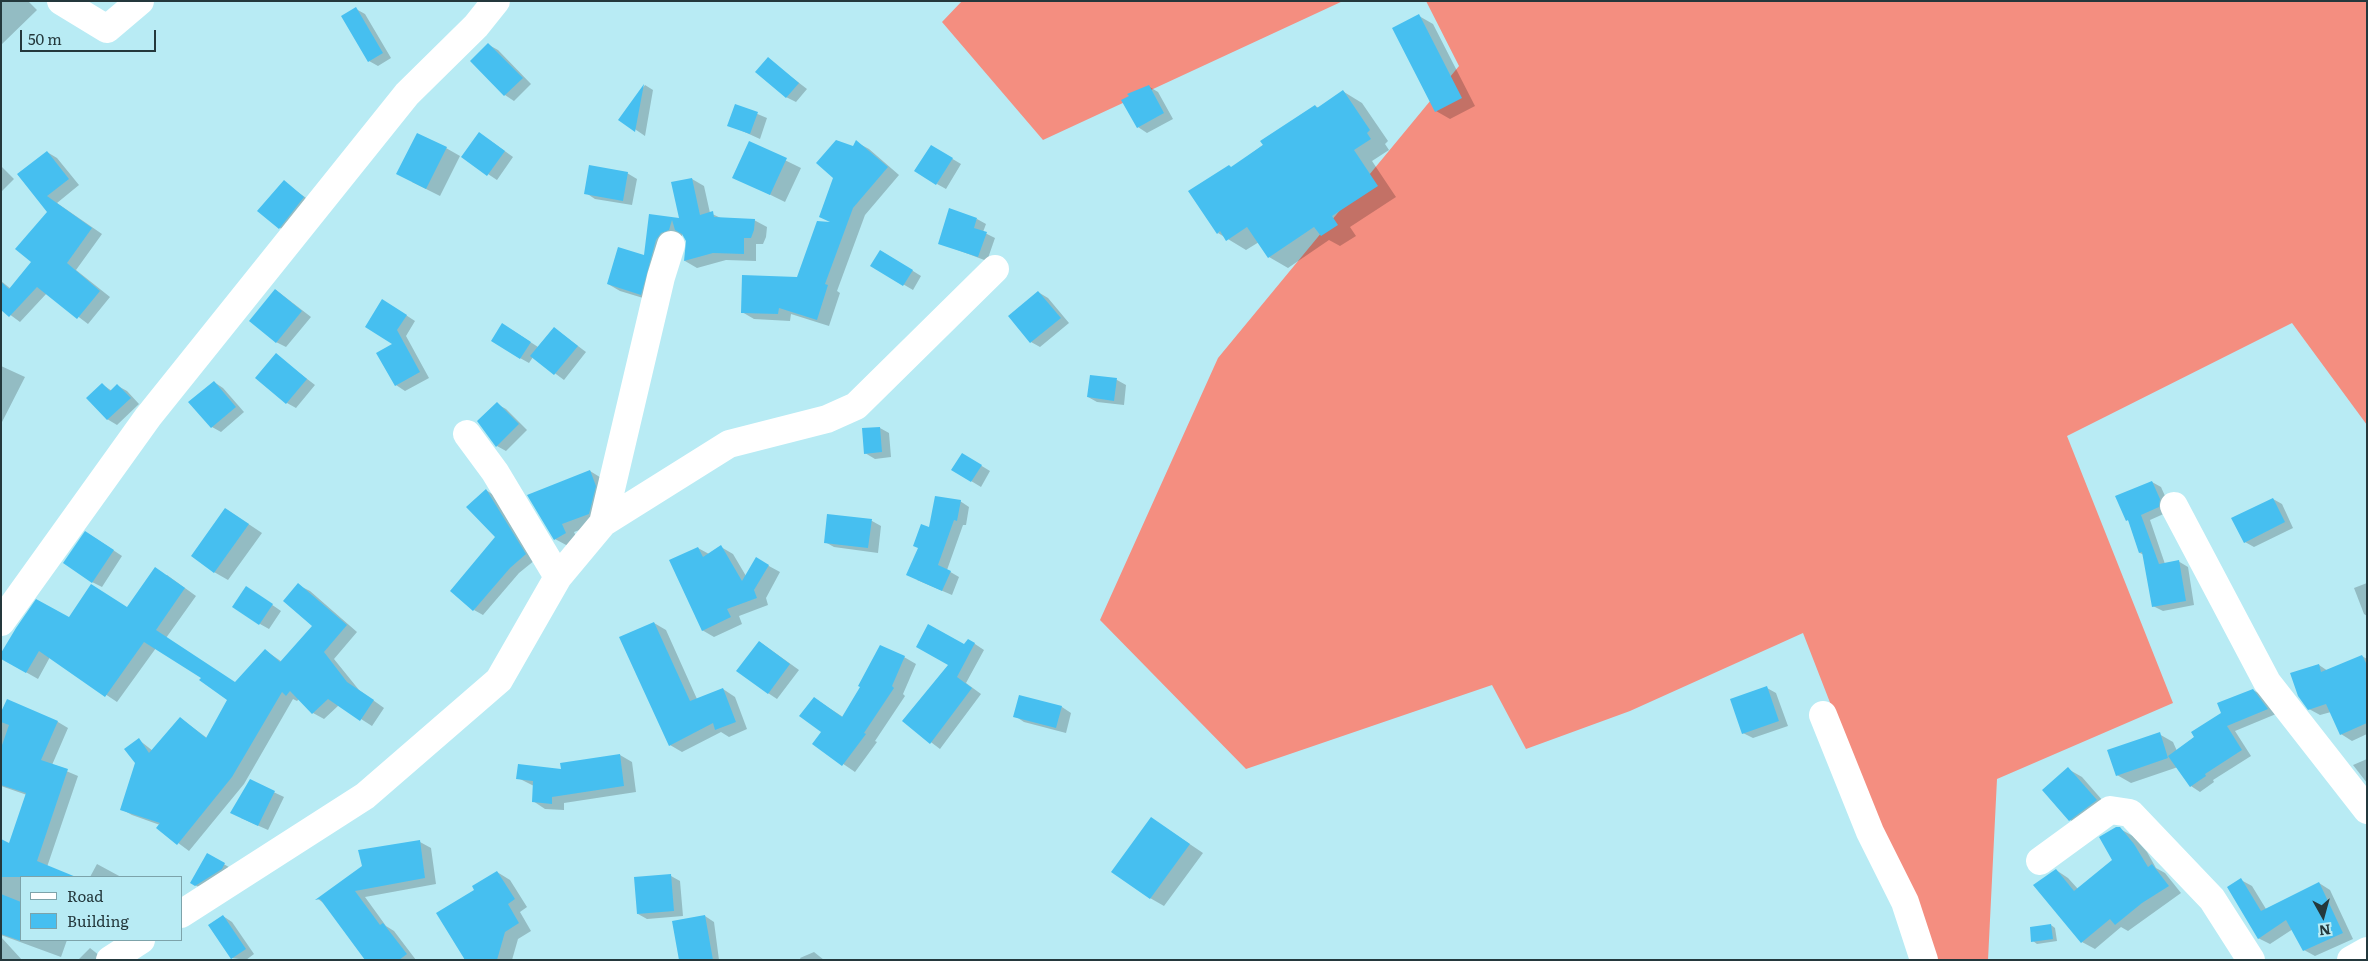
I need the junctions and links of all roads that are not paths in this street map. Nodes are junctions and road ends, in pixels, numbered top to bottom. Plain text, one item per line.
1 (61, 1) edge
2 (140, 1) edge
3 (496, 1) edge
4 (671, 245) dead end
5 (995, 269) dead end
6 (467, 434) dead end
7 (2174, 506) dead end
8 (603, 522) junction
9 (558, 577) junction
10 (1, 622) edge
11 (1823, 716) dead end
12 (2367, 810) edge
13 (2040, 861) dead end
14 (182, 913) edge
15 (139, 941) edge
16 (2367, 951) edge
17 (110, 960) edge
18 (1924, 960) edge
19 (2251, 960) edge
20 (2351, 960) edge

1 - 2 street
3 - 10 street
4 - 8 street
5 - 8 street
6 - 9 street
7 - 12 street
8 - 9 street
9 - 14 street
11 - 18 street
13 - 19 street
15 - 17 street
16 - 20 street

